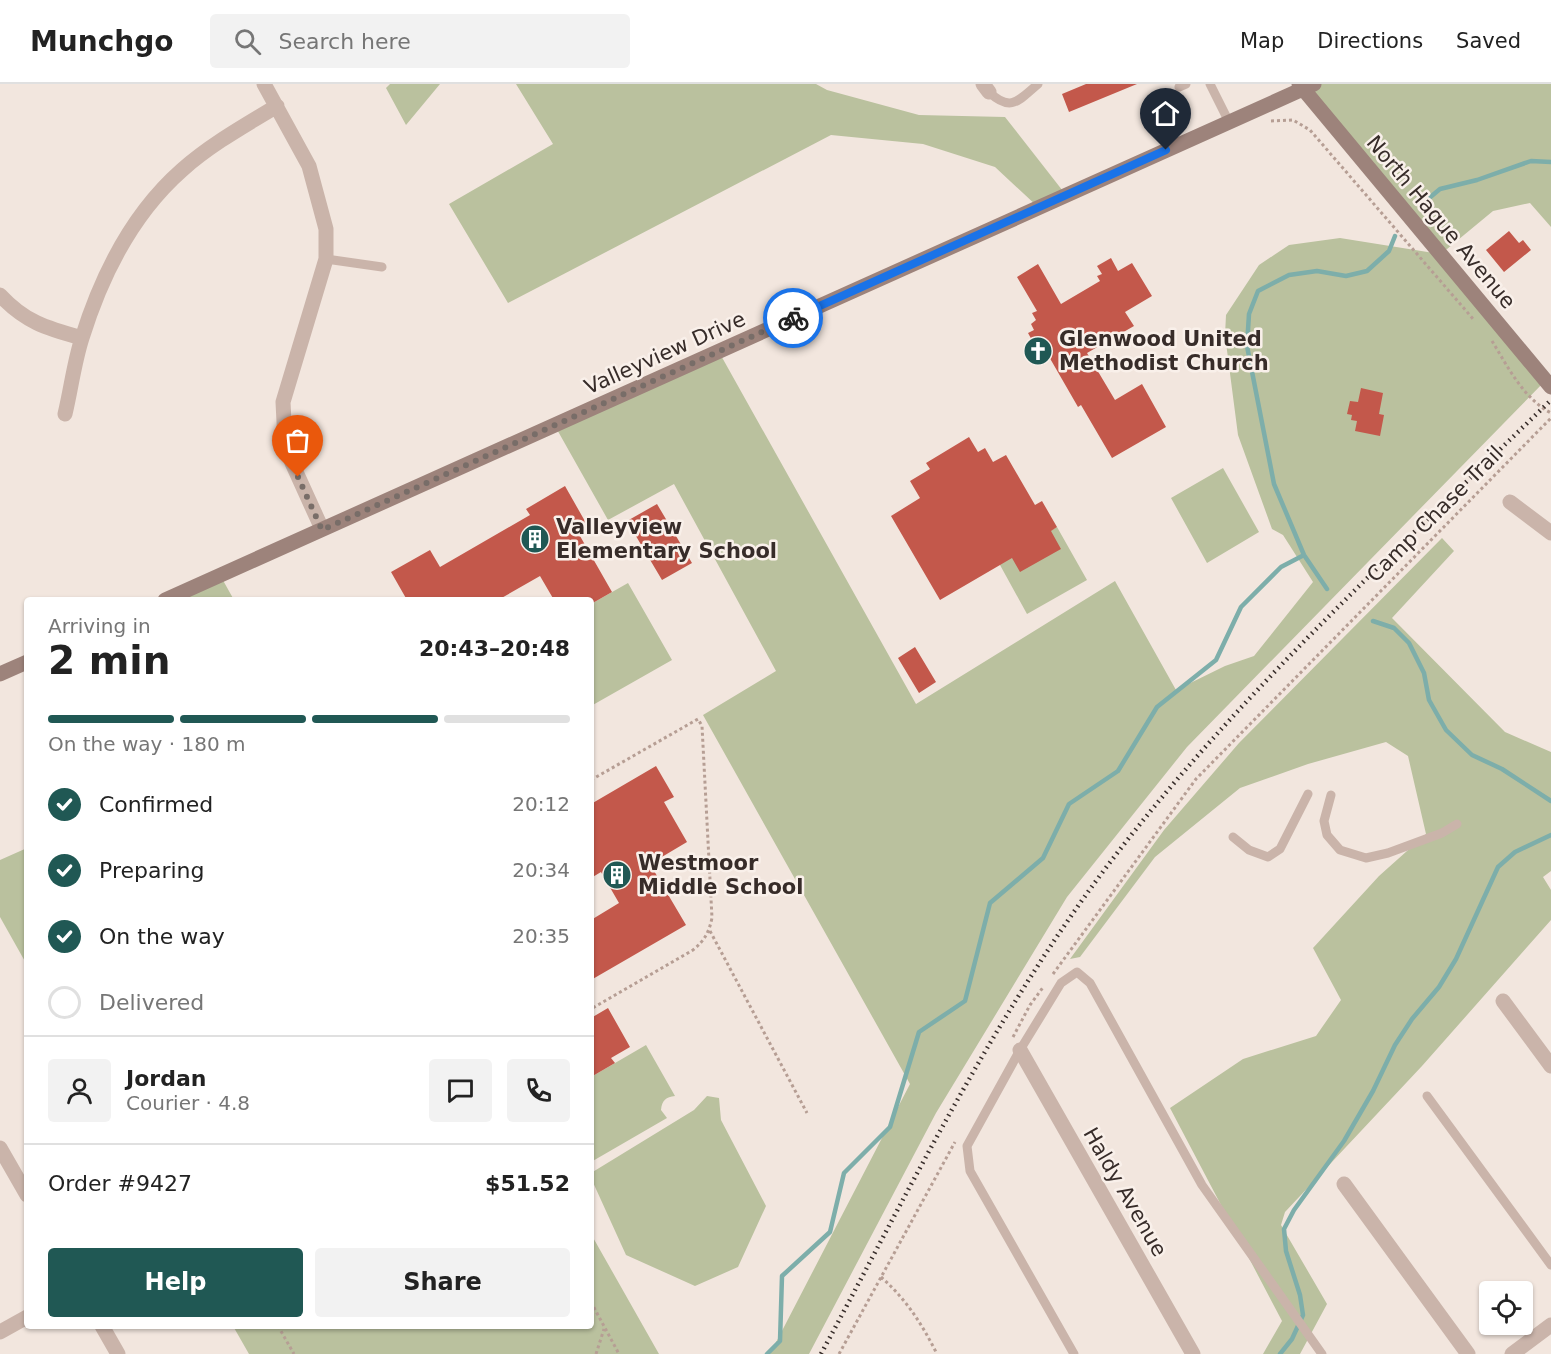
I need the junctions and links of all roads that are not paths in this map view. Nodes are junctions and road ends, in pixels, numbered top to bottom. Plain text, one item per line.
1 (264, 84) edge
2 (1038, 84) edge
3 (1210, 84) edge
4 (1305, 86) edge
5 (986, 88) edge
6 (277, 106) junction
7 (1228, 122) junction
8 (326, 259) junction
9 (382, 267) dead end
10 (0, 295) edge
11 (82, 338) junction
12 (1551, 387) edge
13 (65, 414) dead end
14 (1510, 502) dead end
15 (322, 530) junction
16 (1551, 533) edge
17 (172, 597) edge
18 (24, 663) edge
19 (0, 674) edge
20 (1308, 794) dead end
21 (1331, 795) dead end
22 (1457, 824) dead end
23 (1233, 837) dead end
24 (1503, 1001) dead end
25 (1020, 1050) junction
26 (1551, 1066) edge
27 (1427, 1096) dead end
28 (0, 1148) edge
29 (1344, 1184) dead end
30 (24, 1190) edge
31 (1551, 1265) edge
32 (24, 1319) edge
33 (1551, 1325) edge
34 (104, 1329) edge
35 (0, 1332) edge
36 (118, 1354) edge
37 (1074, 1354) edge
38 (1193, 1354) edge
39 (1322, 1354) edge
40 (1468, 1354) edge
41 (1512, 1354) edge

1 - 6 street
2 - 5 lane
3 - 7 lane
4 - 7 street, Valleyview Drive
4 - 12 street, North Hague Avenue
6 - 8 street
6 - 11 street
7 - 15 street, Valleyview Drive
8 - 9 lane
8 - 15 street
10 - 11 street
11 - 13 street
14 - 16 street
15 - 17 street, Valleyview Drive
18 - 19 street
20 - 23 lane
21 - 22 lane
24 - 26 street
25 - 37 lane
25 - 38 street, Haldy Avenue
25 - 39 lane
27 - 31 lane
28 - 30 street
29 - 40 street
32 - 35 street
33 - 41 street
34 - 36 street

